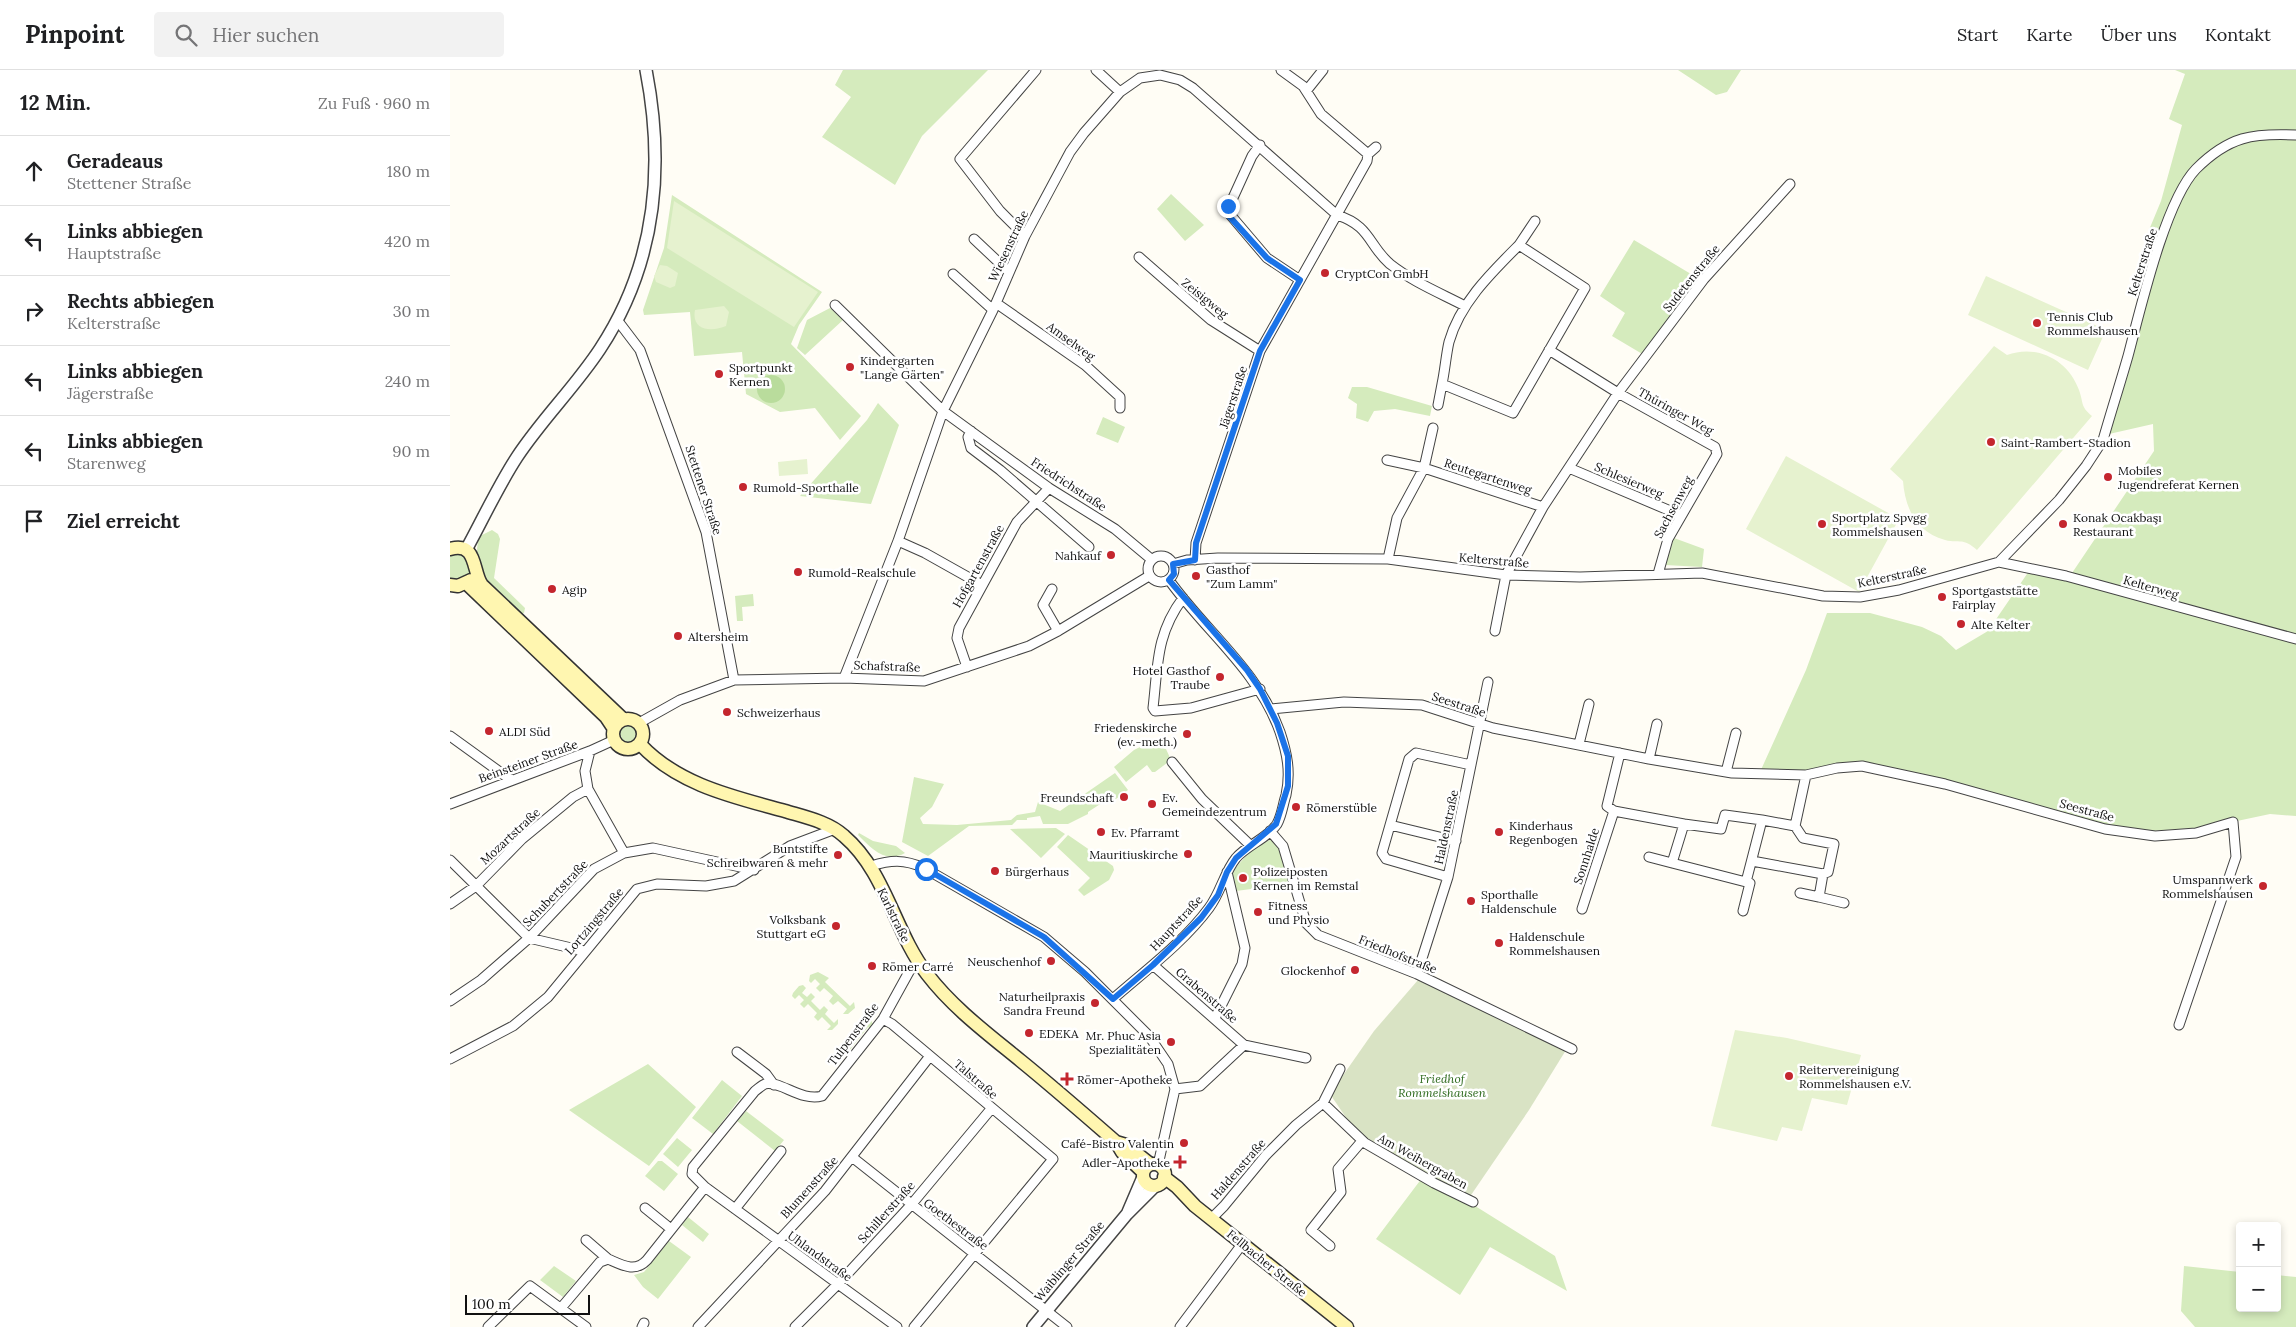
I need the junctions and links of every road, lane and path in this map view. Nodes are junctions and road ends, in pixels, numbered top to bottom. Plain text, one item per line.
1 (646, 70) edge
2 (1036, 70) edge
3 (1096, 70) edge
4 (1281, 70) edge
5 (1322, 70) edge
6 (1161, 72) edge
7 (1307, 90) junction
8 (1120, 92) junction
9 (2296, 135) edge
10 (1260, 146) junction
11 (1376, 147) dead end
12 (1368, 154) junction
13 (1790, 184) dead end
14 (1337, 215) junction
15 (1535, 221) dead end
16 (1025, 236) junction
17 (974, 239) dead end
18 (1519, 246) junction
19 (1139, 257) dead end
20 (1009, 272) junction
21 (953, 274) dead end
22 (1300, 280) junction
23 (835, 306) dead end
24 (1465, 306) junction
25 (994, 307) junction
26 (618, 321) junction
27 (1549, 350) junction
28 (1260, 351) junction
29 (1442, 384) junction
30 (1618, 393) junction
31 (1438, 405) dead end
32 (1120, 408) dead end
33 (943, 411) junction
34 (1433, 428) dead end
35 (971, 431) junction
36 (1717, 454) joint
37 (1387, 460) dead end
38 (1424, 468) junction
39 (1569, 468) junction
40 (1049, 488) junction
41 (1035, 502) junction
42 (1543, 507) junction
43 (1680, 515) junction
44 (898, 541) junction
45 (1089, 547) dead end
46 (450, 549) edge
47 (466, 550) junction
48 (1151, 559) junction
49 (1388, 559) junction
50 (1195, 560) junction
51 (1999, 562) junction
52 (1173, 564) junction
53 (476, 574) junction
54 (1658, 574) junction
55 (1506, 575) junction
56 (1149, 576) junction
57 (1169, 580) junction
58 (450, 584) edge
59 (466, 584) junction
60 (982, 584) junction
61 (1052, 589) dead end
62 (1183, 598) junction
63 (1495, 630) dead end
64 (1058, 631) junction
65 (2296, 639) edge
66 (967, 667) junction
67 (844, 678) junction
68 (734, 680) junction
69 (1488, 682) dead end
70 (1260, 689) junction
71 (1589, 704) dead end
72 (1271, 709) junction
73 (624, 719) junction
74 (640, 723) junction
75 (1657, 724) dead end
76 (1480, 725) junction
77 (1736, 733) dead end
78 (614, 735) junction
79 (450, 736) edge
80 (640, 744) junction
81 (1579, 744) junction
82 (590, 751) junction
83 (1620, 753) junction
84 (1650, 759) junction
85 (1172, 762) dead end
86 (1471, 766) junction
87 (1726, 772) junction
88 (1806, 775) junction
89 (511, 780) junction
90 (588, 789) junction
91 (450, 804) edge
92 (1614, 812) junction
93 (1762, 820) junction
94 (1684, 824) junction
95 (1390, 825) junction
96 (1795, 826) junction
97 (835, 829) junction
98 (1270, 831) junction
99 (1456, 841) junction
100 (1250, 845) junction
101 (624, 853) junction
102 (1649, 857) dead end
103 (450, 860) edge
104 (1752, 861) junction
105 (1672, 863) junction
106 (871, 866) junction
107 (754, 870) junction
108 (1227, 872) junction
109 (1823, 874) junction
110 (1448, 877) junction
111 (1746, 882) junction
112 (476, 886) junction
113 (1800, 893) dead end
114 (1819, 898) junction
115 (1844, 903) dead end
116 (450, 904) edge
117 (1582, 909) dead end
118 (1743, 911) dead end
119 (529, 938) junction
120 (584, 951) junction
121 (920, 964) junction
122 (1153, 965) junction
123 (1417, 974) junction
124 (1113, 999) junction
125 (450, 1001) edge
126 (1215, 1018) junction
127 (883, 1019) junction
128 (2179, 1026) dead end
129 (1244, 1045) junction
130 (1572, 1049) dead end
131 (737, 1052) dead end
132 (930, 1056) junction
133 (1306, 1058) dead end
134 (450, 1059) edge
135 (1340, 1069) dead end
136 (774, 1085) junction
137 (1175, 1089) junction
138 (1323, 1103) junction
139 (990, 1109) junction
140 (1362, 1141) junction
141 (781, 1151) dead end
142 (852, 1157) junction
143 (1148, 1170) junction
144 (1159, 1183) junction
145 (705, 1187) junction
146 (1473, 1202) dead end
147 (911, 1205) junction
148 (645, 1208) dead end
149 (736, 1209) junction
150 (1127, 1214) junction
151 (1211, 1219) junction
152 (671, 1229) junction
153 (586, 1240) dead end
154 (778, 1240) junction
155 (1243, 1243) junction
156 (1330, 1246) dead end
157 (975, 1254) junction
158 (608, 1259) junction
159 (838, 1284) junction
160 (561, 1308) junction
161 (1046, 1310) junction
162 (892, 1326) edge
163 (488, 1327) edge
164 (586, 1327) edge
165 (698, 1327) edge
166 (795, 1327) edge
167 (914, 1327) edge
168 (1032, 1327) edge
169 (1067, 1327) edge
170 (1180, 1327) edge
171 (1347, 1327) edge

1 - 26 street
2 - 16 street
3 - 8 street
4 - 7 street
5 - 7 street
6 - 8 street, Wiesenstraße
6 - 10 street, Wiesenstraße
7 - 12 street
8 - 16 street, Wiesenstraße
9 - 51 street, Kelterstraße
10 - 14 street, Wiesenstraße
10 - 22 street
11 - 12 street, Jägerstraße
12 - 14 street, Jägerstraße
13 - 30 street, Sudetenstraße
14 - 22 street, Jägerstraße
14 - 24 street, Wiesenstraße
15 - 18 street
16 - 20 street, Wiesenstraße
17 - 20 street
18 - 24 street
18 - 27 street
19 - 28 street, Zeisigweg
20 - 25 street, Wiesenstraße
21 - 25 street, Amselweg
22 - 28 street, Jägerstraße
23 - 33 street, Friedrichstraße
24 - 29 street
25 - 32 street, Amselweg
25 - 33 street, Wiesenstraße
26 - 47 street
26 - 68 street, Stettener Straße
27 - 29 street
27 - 30 street
28 - 50 street, Jägerstraße
29 - 31 street
30 - 36 street, Thüringer Weg
30 - 39 street, Sudetenstraße
33 - 35 street, Friedrichstraße
33 - 44 street, Wiesenstraße
34 - 38 street, Reutegartenweg
35 - 40 street, Friedrichstraße
35 - 41 street
36 - 43 street, Sachsenweg
37 - 38 street, Reutegartenweg
38 - 42 street, Reutegartenweg
38 - 49 street
39 - 42 street, Sudetenstraße
39 - 43 street, Schlesierweg
40 - 41 street, Hofgartenstraße
40 - 48 street, Friedrichstraße
41 - 45 street
41 - 60 street, Hofgartenstraße
42 - 55 street, Sudetenstraße
43 - 54 street, Sachsenweg
44 - 60 street
44 - 67 street, Wiesenstraße
46 - 47 main road
47 - 53 main road
48 - 52 street
48 - 56 street
49 - 50 street, Kelterstraße
49 - 55 street, Kelterstraße
50 - 52 street, Kelterstraße
51 - 54 street, Kelterstraße
51 - 65 street, Kelterweg
52 - 57 street
53 - 59 main road
53 - 73 main road
54 - 55 street, Kelterstraße
55 - 63 street
56 - 57 street
56 - 64 street, Schafstraße
57 - 62 street, Hauptstraße
58 - 59 main road
59 - 78 main road
60 - 66 street, Hofgartenstraße
61 - 64 street
62 - 70 street, Hauptstraße
62 - 70 street
64 - 66 street, Schafstraße
66 - 67 street, Schafstraße
67 - 68 street, Schafstraße
68 - 74 street, Schafstraße
69 - 76 street, Haldenstraße
70 - 72 street, Hauptstraße
71 - 81 street
72 - 76 street, Seestraße
72 - 98 street, Hauptstraße
73 - 74 main road
73 - 78 main road
74 - 80 main road
75 - 84 street
76 - 81 street, Seestraße
76 - 86 street, Haldenstraße
77 - 87 street
78 - 80 main road
78 - 82 street, Beinsteiner Straße
79 - 89 street
80 - 97 main road, Karlstraße
81 - 83 street, Seestraße
82 - 89 street, Beinsteiner Straße
82 - 90 street
83 - 84 street, Seestraße
83 - 92 street, Sonnhalde
84 - 87 street, Seestraße
85 - 100 street
86 - 95 street
86 - 99 street, Haldenstraße
87 - 88 street, Seestraße
88 - 96 street
88 - 128 street, Seestraße
89 - 91 street, Beinsteiner Straße
90 - 101 street
90 - 112 street, Mozartstraße
92 - 94 street
92 - 117 street, Sonnhalde
93 - 94 street
93 - 96 street
93 - 104 street
94 - 105 street
95 - 99 street
95 - 110 street
96 - 109 street
97 - 106 main road, Karlstraße
97 - 107 street, Lortzingstraße
98 - 100 street, Hauptstraße
98 - 123 street, Friedhofstraße
99 - 110 street, Haldenstraße
100 - 108 street, Hauptstraße
101 - 107 street, Schubertstraße
101 - 119 street, Schubertstraße
102 - 105 street
103 - 112 street
104 - 109 street
104 - 111 street
105 - 111 street
106 - 121 main road, Karlstraße
106 - 124 street
107 - 120 street, Lortzingstraße
108 - 122 street, Hauptstraße
108 - 126 street
109 - 114 street
110 - 123 street, Haldenstraße
111 - 118 street
112 - 116 street, Mozartstraße
112 - 119 street
113 - 114 street
114 - 115 street
119 - 120 street
119 - 125 street, Schubertstraße
120 - 134 street, Lortzingstraße
121 - 127 street, Tulpenstraße
121 - 143 main road, Karlstraße
122 - 124 street, Hauptstraße
122 - 126 street, Grabenstraße
123 - 130 street, Friedhofstraße
124 - 137 street, Waiblinger Straße
126 - 129 street, Grabenstraße
127 - 132 street, Talstraße
127 - 136 street, Tulpenstraße
129 - 133 street
129 - 137 street
131 - 136 street
132 - 139 street, Talstraße
132 - 142 street, Blumenstraße
135 - 138 street, Haldenstraße
136 - 145 street
137 - 143 street, Waiblinger Straße
138 - 140 street, Am Weihergraben
138 - 151 street, Haldenstraße
139 - 147 street, Schillerstraße
139 - 157 street, Talstraße
140 - 146 street, Am Weihergraben
140 - 156 street, Am Weihergraben
141 - 149 street
142 - 147 street, Goethestraße
142 - 154 street, Blumenstraße
143 - 144 main road, Karlstraße
143 - 144 main road
143 - 150 street, Waiblinger Straße
144 - 150 street, Waiblinger Straße
144 - 151 main road, Fellbacher Straße
145 - 149 street, Uhlandstraße
145 - 152 street
147 - 157 street, Goethestraße
147 - 159 street, Schillerstraße
148 - 152 street
149 - 154 street, Uhlandstraße
150 - 161 street, Waiblinger Straße
151 - 155 main road, Fellbacher Straße
152 - 158 street
153 - 158 street
154 - 159 street, Uhlandstraße
154 - 165 street, Blumenstraße
155 - 170 street
155 - 171 main road, Fellbacher Straße
157 - 161 street, Goethestraße
157 - 167 street
158 - 160 street
159 - 162 street, Uhlandstraße
159 - 166 street, Schillerstraße
160 - 163 street
160 - 164 street
161 - 168 street, Waiblinger Straße
161 - 169 street, Goethestraße

